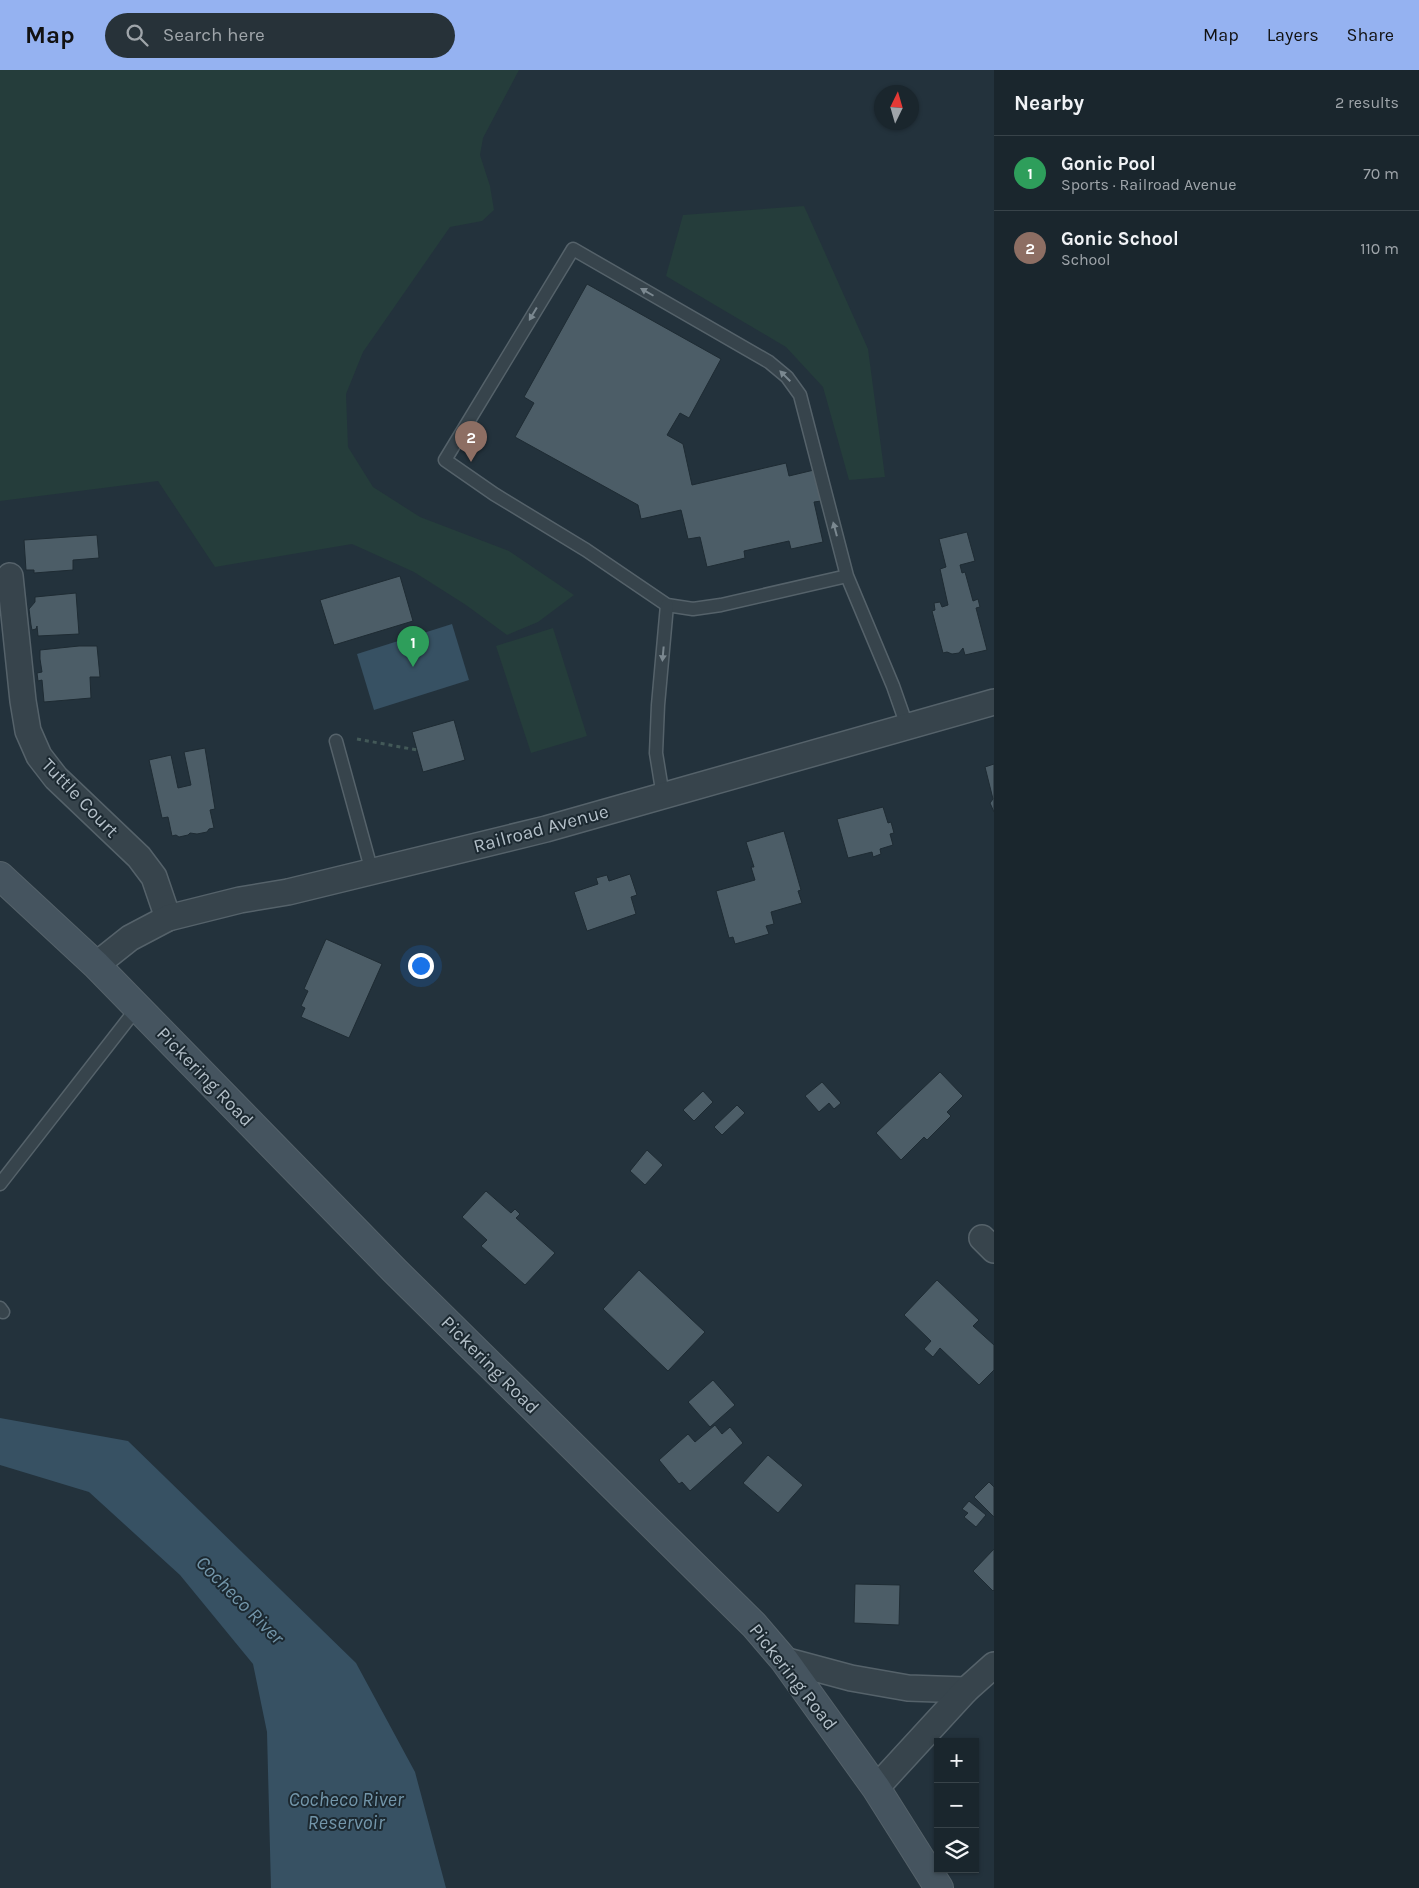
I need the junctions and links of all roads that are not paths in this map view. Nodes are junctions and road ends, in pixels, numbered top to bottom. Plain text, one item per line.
1 (10, 576) dead end
2 (847, 576) junction
3 (667, 605) junction
4 (994, 702) edge
5 (907, 726) junction
6 (336, 741) dead end
7 (663, 796) junction
8 (372, 872) junction
9 (0, 876) edge
10 (168, 918) junction
11 (96, 965) junction
12 (137, 1008) junction
13 (0, 1184) edge
14 (784, 1660) junction
15 (994, 1665) edge
16 (966, 1690) junction
17 (876, 1788) junction
18 (933, 1885) edge

1 - 10 street, Tuttle Court
2 - 3 lane
2 -> 3 lane
2 - 5 lane
3 -> 7 lane
4 - 5 street, Railroad Avenue
5 - 7 street, Railroad Avenue
6 - 8 lane
7 - 8 street, Railroad Avenue
8 - 10 street, Railroad Avenue
9 - 11 main road, Pickering Road
10 - 11 street, Railroad Avenue
11 - 12 main road, Pickering Road
12 - 13 lane
12 - 14 main road, Pickering Road
14 - 16 street
14 - 17 main road, Pickering Road
15 - 16 street
16 - 17 street
17 - 18 main road, Pickering Road

